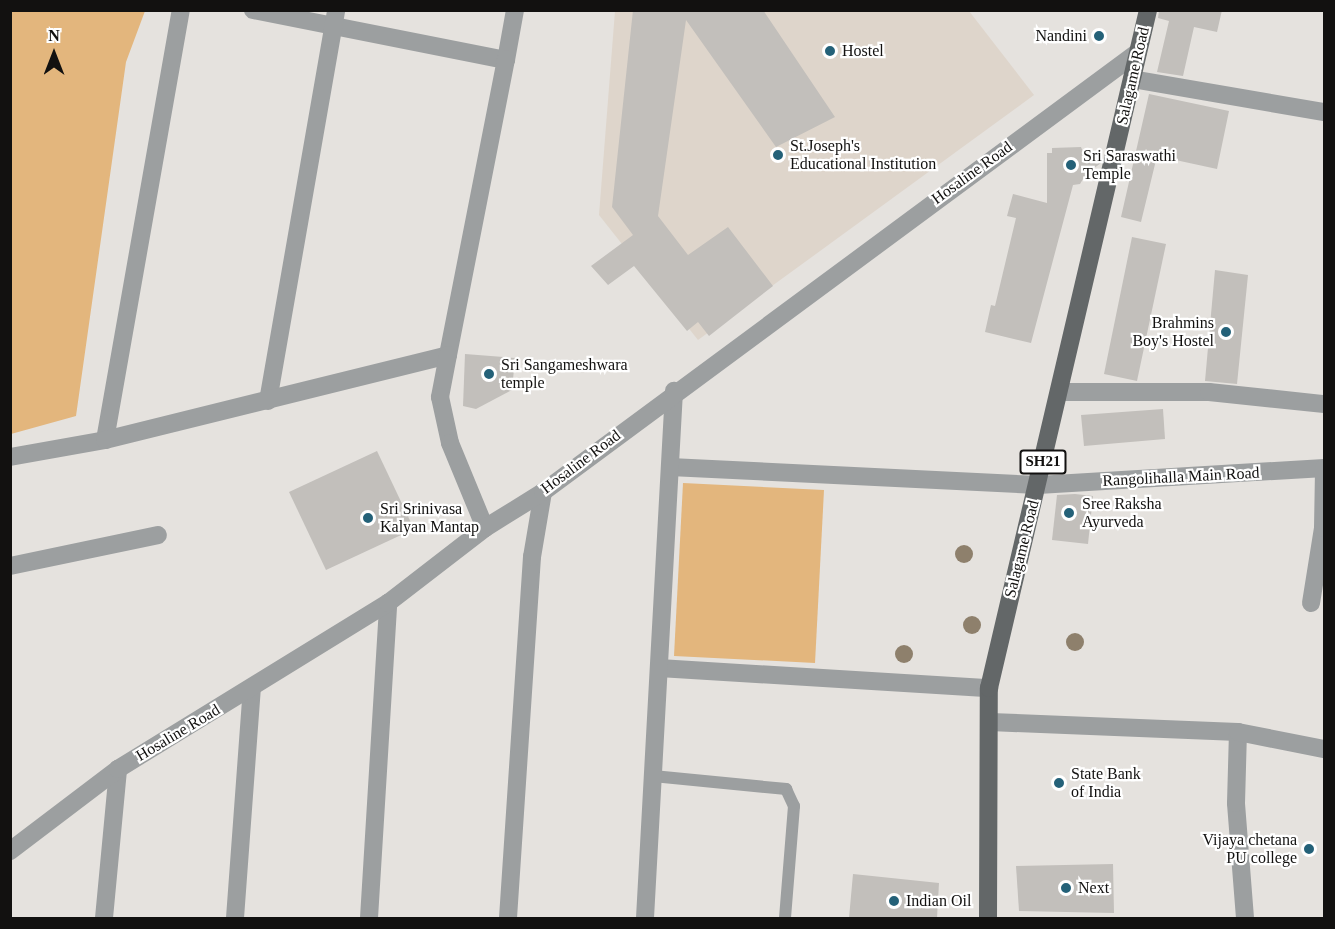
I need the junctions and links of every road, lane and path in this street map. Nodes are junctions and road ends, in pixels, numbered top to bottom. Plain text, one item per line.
1 (181, 10) edge
2 (253, 10) edge
3 (515, 10) edge
4 (1148, 10) edge
5 (335, 18) edge
6 (1138, 51) junction
7 (506, 60) junction
8 (1132, 79) junction
9 (1324, 112) edge
10 (448, 355) junction
11 (674, 391) junction
12 (1059, 392) junction
13 (268, 401) junction
14 (1324, 404) edge
15 (105, 440) junction
16 (10, 457) edge
17 (670, 467) junction
18 (1324, 468) edge
19 (1038, 485) junction
20 (543, 492) junction
21 (485, 528) junction
22 (158, 536) dead end
23 (10, 566) edge
24 (388, 603) junction
25 (1311, 603) dead end
26 (659, 668) junction
27 (252, 688) junction
28 (989, 688) junction
29 (990, 722) junction
30 (1238, 732) junction
31 (1324, 749) edge
32 (118, 769) junction
33 (653, 776) junction
34 (10, 851) edge
35 (104, 918) edge
36 (235, 918) edge
37 (369, 918) edge
38 (508, 918) edge
39 (645, 918) edge
40 (785, 918) edge
41 (987, 918) edge
42 (1245, 918) edge

1 - 15 street
2 - 5 street
3 - 7 street
4 - 6 main road, Salagame Road / SH21
5 - 7 street
5 - 13 street
6 - 8 main road, Salagame Road / SH21
6 - 11 street, Hosaline Road
7 - 10 street
8 - 9 street
8 - 12 main road, Salagame Road / SH21
10 - 13 street
10 - 21 street
11 - 17 street
11 - 20 street, Hosaline Road
12 - 14 street
12 - 19 main road, Salagame Road / SH21
13 - 15 street
15 - 16 street
17 - 19 street, Rangolihalla Main Road
17 - 26 street
18 - 19 street, Rangolihalla Main Road
18 - 25 street
19 - 28 main road, Salagame Road / SH21
20 - 21 street, Hosaline Road
20 - 38 street
21 - 24 street, Hosaline Road
22 - 23 street
24 - 27 street, Hosaline Road
24 - 37 street
26 - 28 street
26 - 33 street
27 - 32 street, Hosaline Road
27 - 36 street
28 - 29 main road, Salagame Road / SH21
29 - 30 street
29 - 41 main road, Salagame Road / SH21
30 - 31 street
30 - 42 street
32 - 34 street, Hosaline Road
32 - 35 street
33 - 39 street
33 - 40 lane

